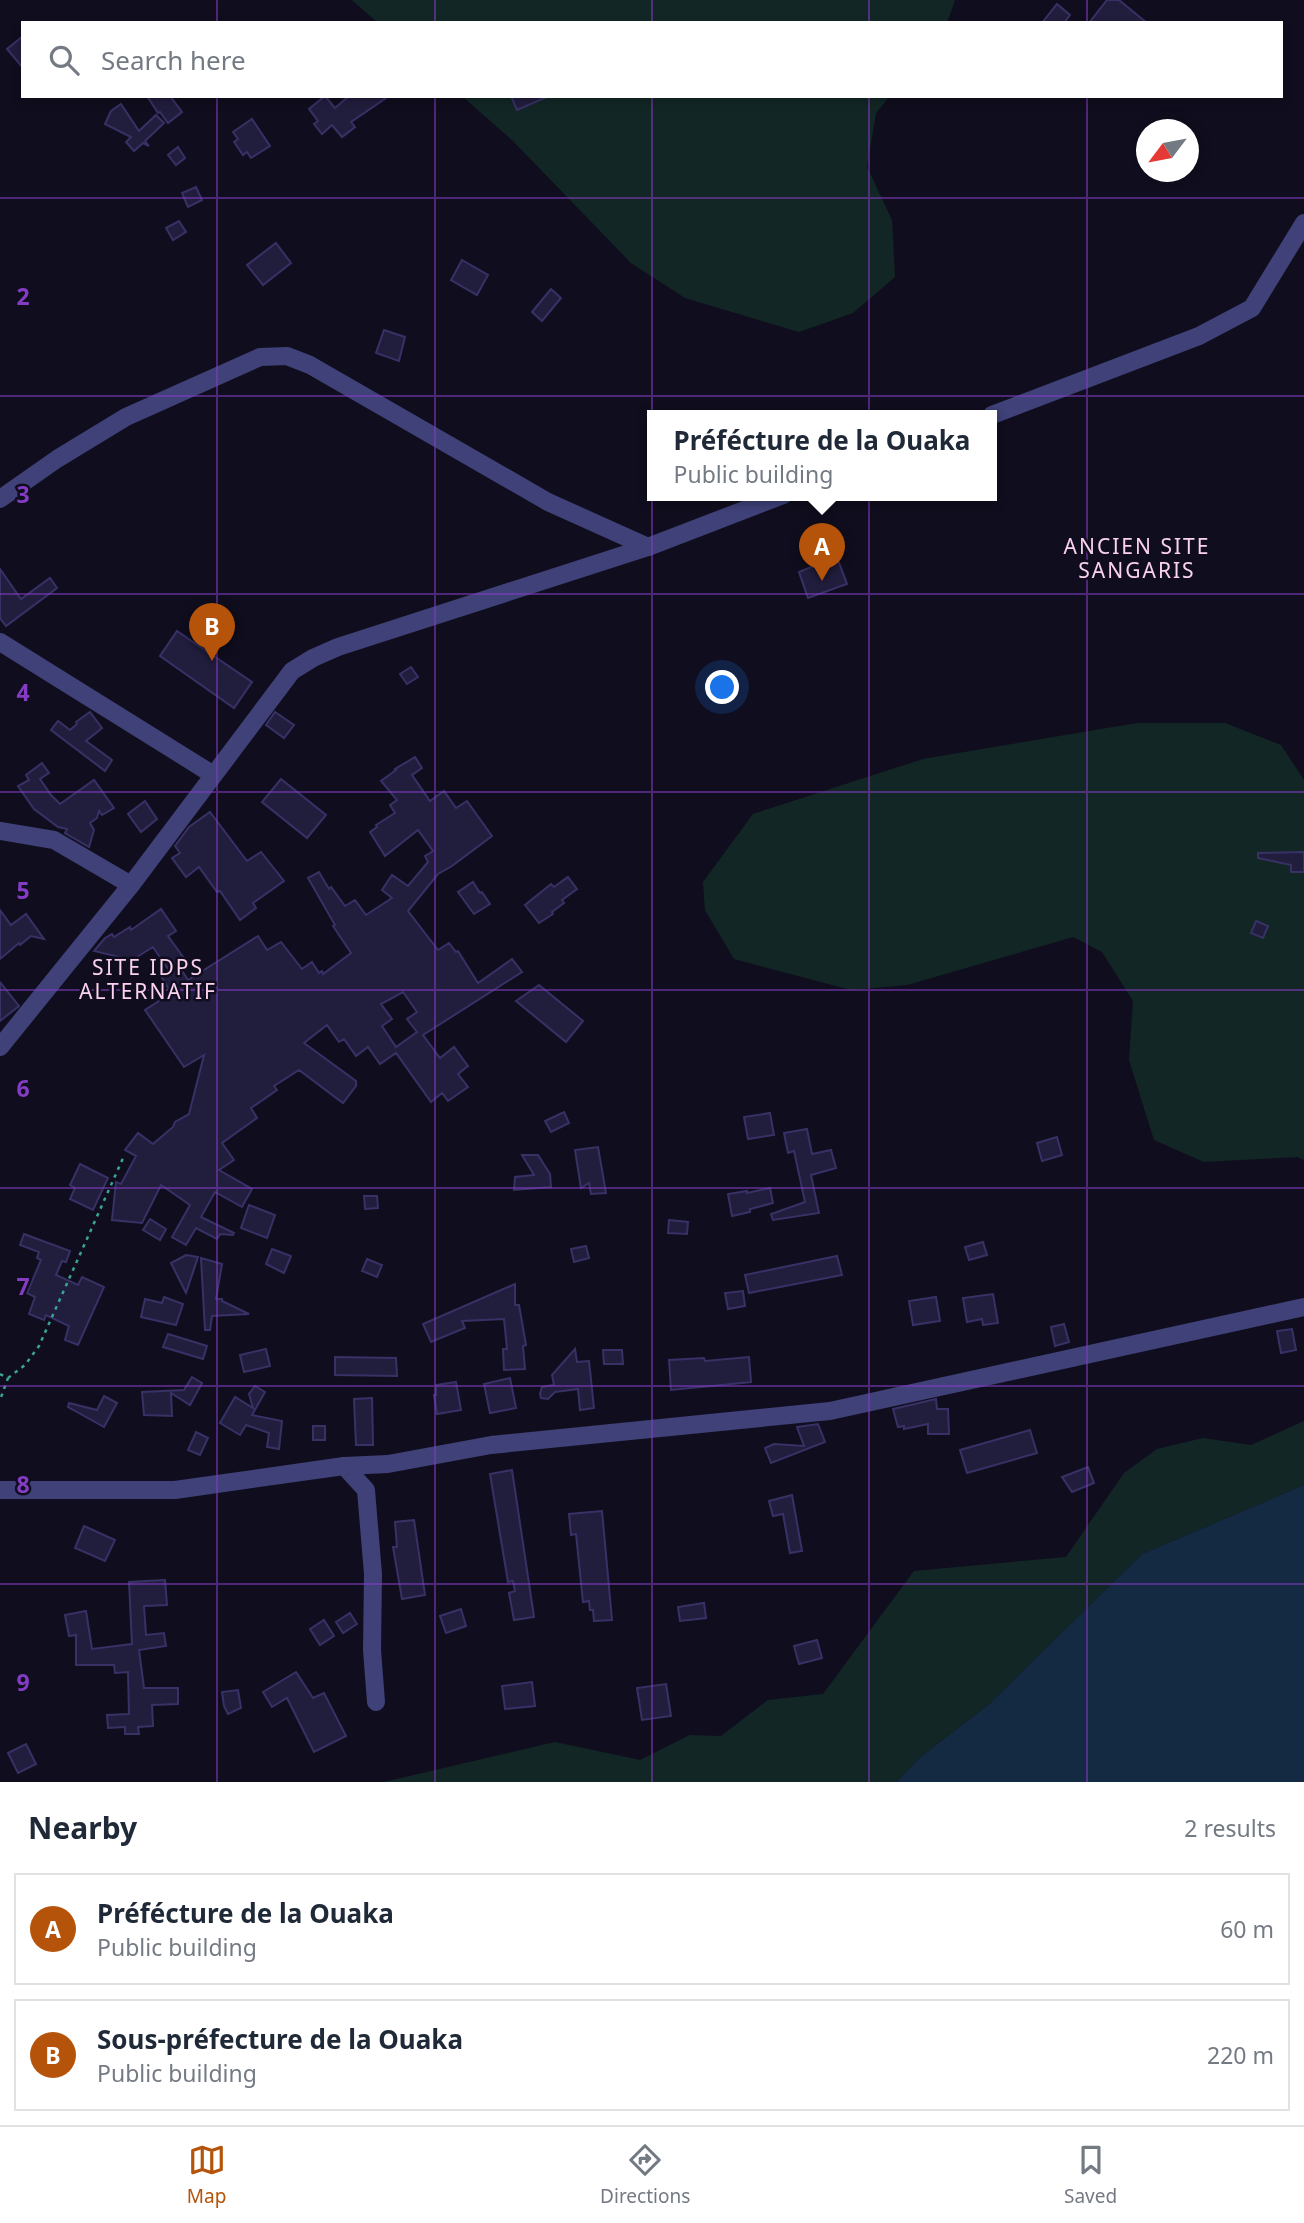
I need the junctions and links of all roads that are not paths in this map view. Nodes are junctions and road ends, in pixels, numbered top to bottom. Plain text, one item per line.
1 (1304, 223) edge
2 (997, 413) edge
3 (0, 499) edge
4 (767, 501) edge
5 (648, 547) junction
6 (0, 642) edge
7 (212, 775) junction
8 (0, 831) edge
9 (131, 885) junction
10 (0, 1047) edge
11 (1304, 1307) edge
12 (344, 1466) junction
13 (0, 1490) edge
14 (376, 1702) dead end

1 - 2 street
3 - 5 street
4 - 5 street
5 - 7 street
6 - 7 street
7 - 9 street
8 - 9 street
9 - 10 street
11 - 12 street
12 - 13 street
12 - 14 street

